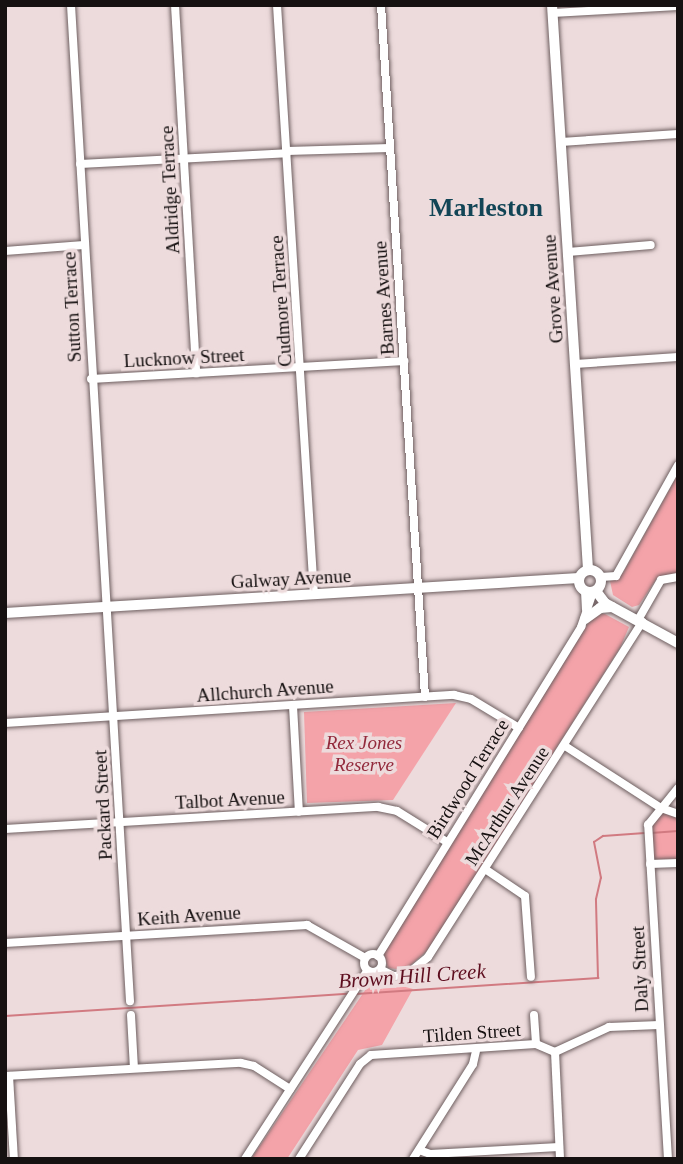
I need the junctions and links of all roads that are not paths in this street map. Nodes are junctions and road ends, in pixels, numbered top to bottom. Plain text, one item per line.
1 (71, 5) edge
2 (175, 5) edge
3 (277, 5) edge
4 (381, 5) edge
5 (678, 6) edge
6 (552, 9) edge
7 (678, 134) edge
8 (561, 142) junction
9 (390, 148) junction
10 (287, 152) junction
11 (184, 159) junction
12 (80, 164) junction
13 (651, 245) dead end
14 (84, 246) junction
15 (5, 251) edge
16 (568, 252) junction
17 (678, 357) edge
18 (404, 361) junction
19 (575, 364) junction
20 (301, 367) junction
21 (196, 373) junction
22 (91, 379) junction
23 (678, 466) edge
24 (588, 570) junction
25 (678, 577) edge
26 (579, 578) junction
27 (595, 587) junction
28 (418, 588) junction
29 (314, 595) junction
30 (106, 607) junction
31 (612, 607) junction
32 (5, 613) edge
33 (585, 619) junction
34 (640, 621) junction
35 (678, 643) edge
36 (425, 697) junction
37 (293, 705) junction
38 (114, 716) junction
39 (5, 723) edge
40 (519, 728) junction
41 (565, 746) junction
42 (678, 788) edge
43 (661, 808) junction
44 (299, 812) junction
45 (678, 814) edge
46 (120, 822) junction
47 (5, 829) edge
48 (447, 842) junction
49 (678, 863) edge
50 (650, 864) junction
51 (485, 869) junction
52 (127, 936) junction
53 (5, 943) edge
54 (378, 956) junction
55 (365, 958) junction
56 (380, 969) junction
57 (367, 971) junction
58 (531, 977) dead end
59 (130, 1002) dead end
60 (534, 1014) dead end
61 (131, 1015) dead end
62 (659, 1025) junction
63 (536, 1044) junction
64 (476, 1051) junction
65 (555, 1052) junction
66 (134, 1068) junction
67 (7, 1076) edge
68 (290, 1089) junction
69 (559, 1147) junction
70 (419, 1150) junction
71 (14, 1159) edge
72 (245, 1159) edge
73 (299, 1159) edge
74 (413, 1159) edge
75 (560, 1159) edge
76 (668, 1159) edge

1 - 12 street, Sutton Terrace
2 - 11 street, Aldridge Terrace
3 - 10 street, Cudmore Terrace
4 - 9 street, Barnes Avenue
5 - 6 street
6 - 8 street, Grove Avenue
7 - 8 street
8 - 16 street, Grove Avenue
9 - 10 street
9 - 18 street, Barnes Avenue
10 - 11 street
10 - 20 street, Cudmore Terrace
11 - 12 street
11 - 21 street, Aldridge Terrace
12 - 14 street, Sutton Terrace
13 - 16 street
14 - 15 street
14 - 22 street, Sutton Terrace
16 - 19 street, Grove Avenue
17 - 19 street
18 - 20 street, Lucknow Street
18 - 28 street, Barnes Avenue
19 - 24 street, Grove Avenue
20 - 21 street, Lucknow Street
20 - 29 street, Cudmore Terrace
21 - 22 street, Lucknow Street
22 - 30 street, Sutton Terrace
23 - 27 street
24 - 26 street
24 - 27 street
25 - 34 street, McArthur Avenue
26 - 27 street
26 - 28 street, Galway Avenue
27 - 31 street
27 - 33 street, Birdwood Terrace
27 - 34 street
28 - 29 street, Galway Avenue
28 - 36 street, Barnes Avenue
29 - 30 street, Galway Avenue
30 - 32 street, Galway Avenue
30 - 38 street, Packard Street
31 - 33 street
31 - 34 street
33 - 40 street, Birdwood Terrace
34 - 35 street
34 - 41 street, McArthur Avenue
36 - 37 street, Allchurch Avenue
36 - 40 street, Allchurch Avenue
37 - 38 street, Allchurch Avenue
37 - 44 street
38 - 39 street, Allchurch Avenue
38 - 46 street, Packard Street
40 - 48 street, Birdwood Terrace
41 - 43 street
41 - 51 street, McArthur Avenue
42 - 43 street, Daly Street
43 - 45 street
43 - 50 street, Daly Street
44 - 46 street, Talbot Avenue
44 - 48 street, Talbot Avenue
46 - 47 street, Talbot Avenue
46 - 52 street, Packard Street
48 - 54 street, Birdwood Terrace
49 - 50 street
50 - 62 street, Daly Street
51 - 56 street, McArthur Avenue
51 - 58 street
52 - 53 street, Keith Avenue
52 - 55 street, Keith Avenue
52 - 59 street, Packard Street
54 - 55 street
54 - 56 street
55 - 57 street
56 - 57 street, McArthur Avenue
57 - 68 street
60 - 63 street
61 - 66 street
62 - 65 street
62 - 76 street, Daly Street
63 - 64 street, Tilden Street
63 - 65 street, Tilden Street
64 - 70 street
64 - 73 street, Tilden Street
65 - 69 street
66 - 67 street
66 - 68 street
67 - 71 street
68 - 72 street
69 - 70 street
69 - 75 street
70 - 74 street

